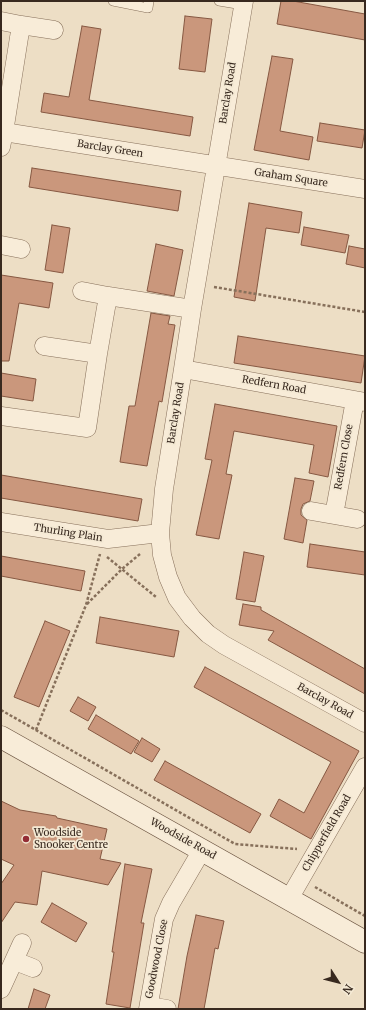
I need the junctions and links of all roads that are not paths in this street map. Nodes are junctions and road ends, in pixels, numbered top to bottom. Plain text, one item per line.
1 (113, 1) edge
2 (149, 1) edge
3 (219, 1) edge
4 (243, 3) edge
5 (1, 22) edge
6 (22, 25) junction
7 (54, 30) dead end
8 (2, 139) edge
9 (216, 166) junction
10 (365, 189) edge
11 (1, 245) edge
12 (21, 249) dead end
13 (82, 291) dead end
14 (108, 296) junction
15 (192, 309) junction
16 (44, 346) dead end
17 (98, 354) junction
18 (184, 369) junction
19 (360, 401) edge
20 (1, 416) edge
21 (311, 511) dead end
22 (334, 515) junction
23 (356, 519) dead end
24 (1, 522) edge
25 (160, 533) junction
26 (365, 723) edge
27 (1, 737) edge
28 (365, 767) edge
29 (202, 850) junction
30 (289, 899) junction
31 (365, 942) edge
32 (22, 943) dead end
33 (14, 961) junction
34 (34, 968) dead end
35 (1, 989) edge
36 (148, 1008) edge
37 (167, 1009) edge

1 - 2 lane
3 - 4 lane
4 - 9 street, Barclay Road
5 - 6 street
6 - 7 street
6 - 8 street, Barclay Green
8 - 9 street, Barclay Green
9 - 10 street, Graham Square
9 - 15 street, Barclay Road
11 - 12 street
13 - 14 street
14 - 15 street
14 - 17 street
15 - 18 street, Barclay Road
16 - 17 street
17 - 20 street
18 - 19 street, Redfern Road
18 - 25 street, Barclay Road
19 - 22 street, Redfern Close
21 - 22 street
22 - 23 street
24 - 25 street, Thurling Plain
25 - 26 street, Barclay Road
27 - 29 street, Woodside Road
28 - 30 street, Chipperfield Road
29 - 30 street, Woodside Road
29 - 36 street, Goodwood Close
30 - 31 street, Woodside Road
32 - 33 street
33 - 34 street
33 - 35 street
36 - 37 street, Goodwood Close

